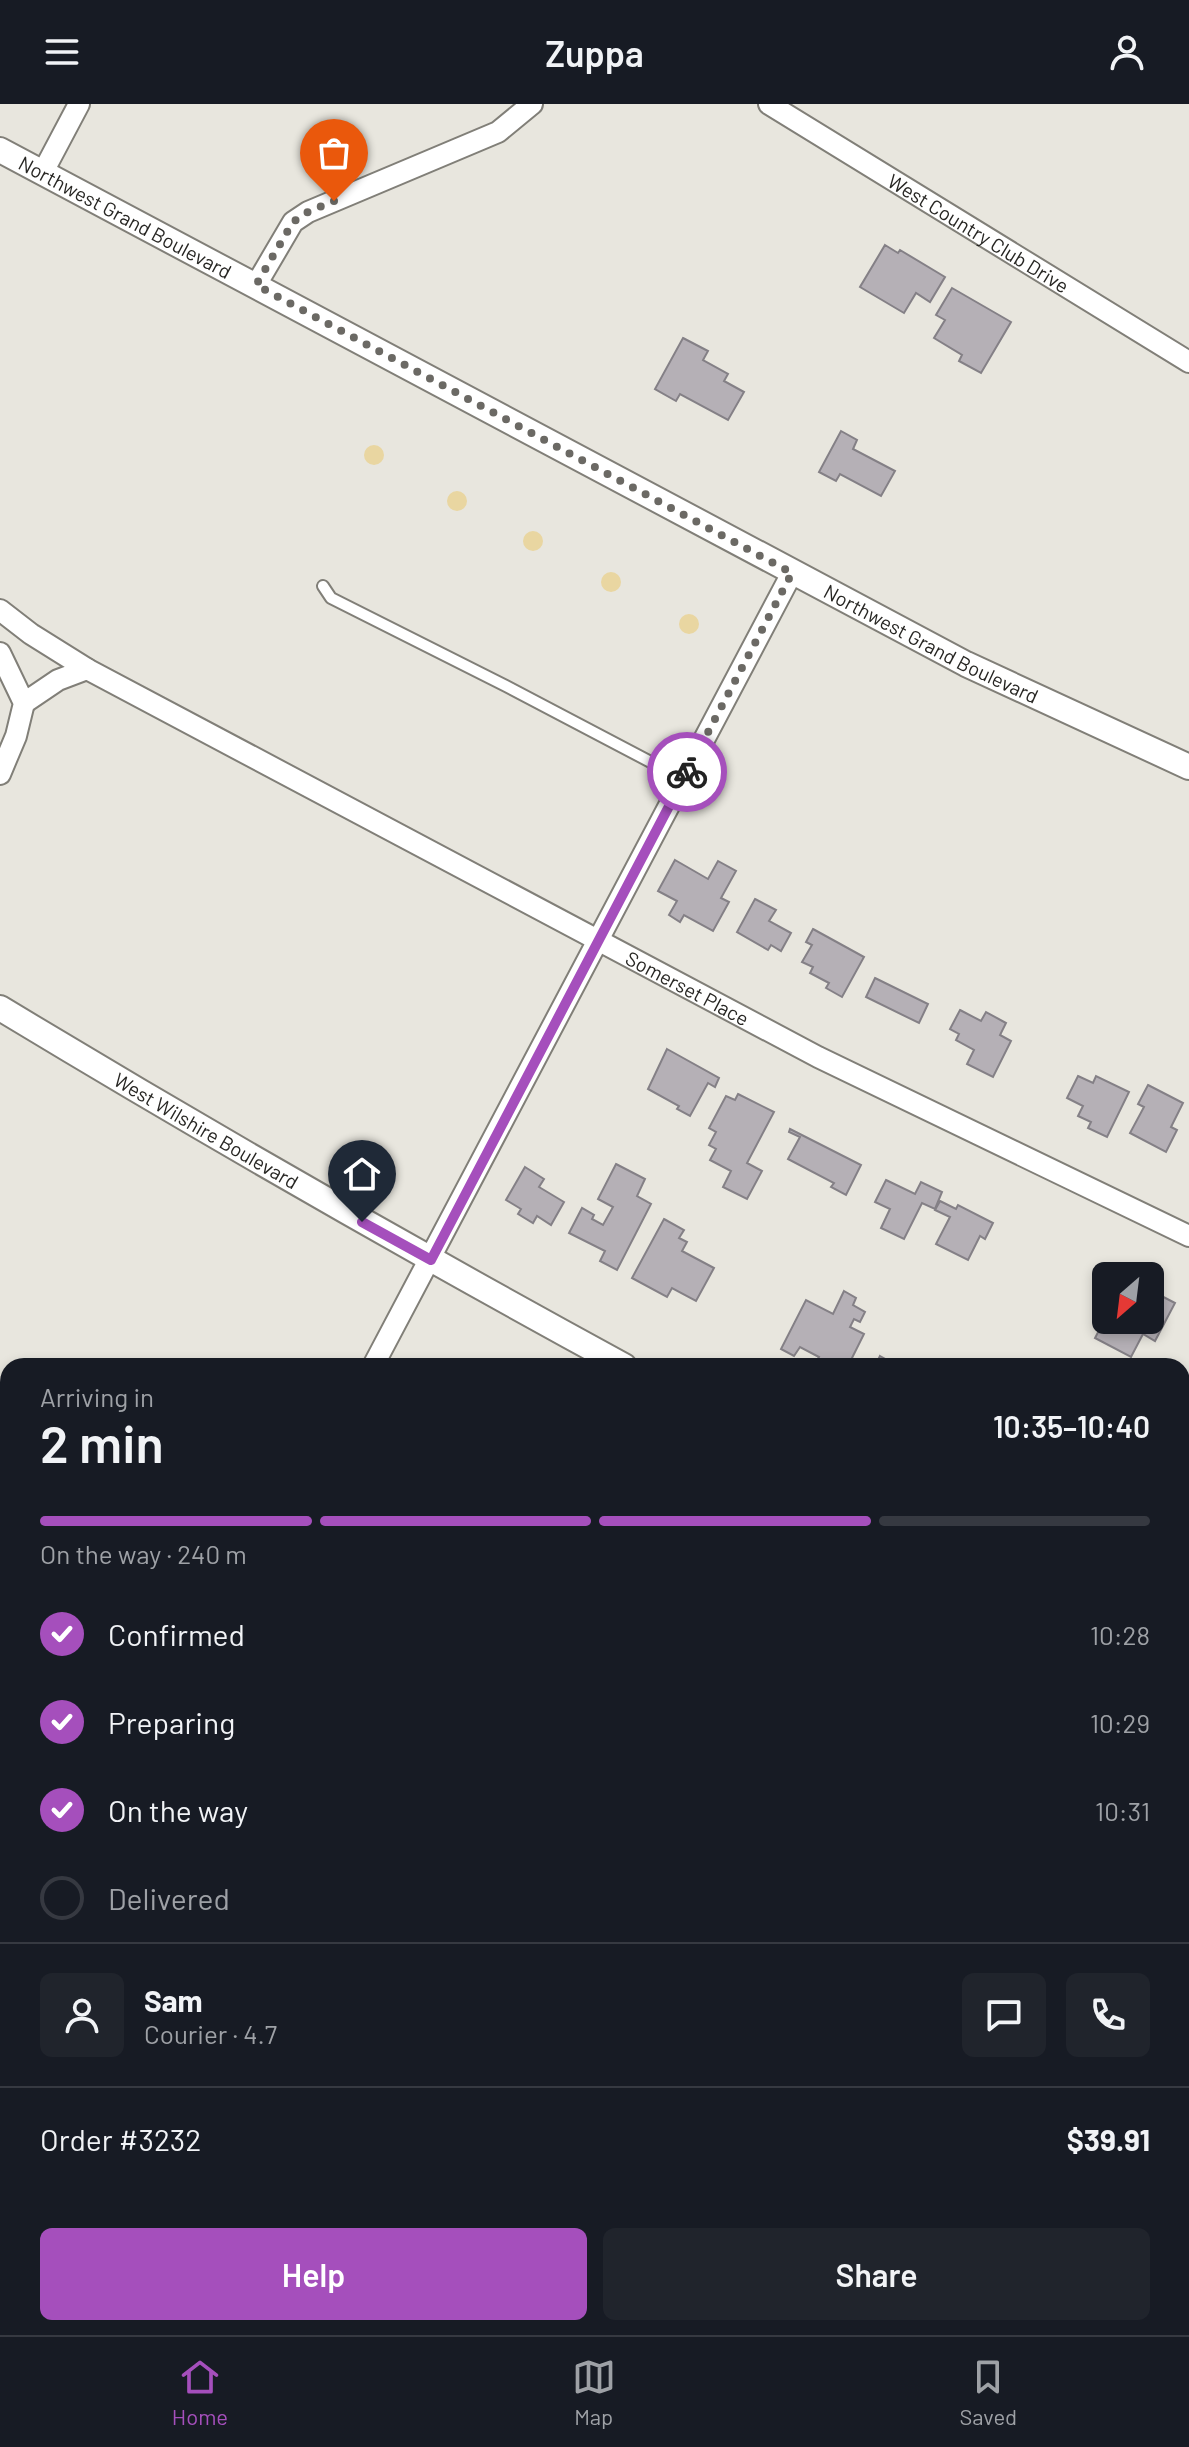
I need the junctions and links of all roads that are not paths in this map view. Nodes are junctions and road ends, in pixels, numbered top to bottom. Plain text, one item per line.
1 (79, 104) edge
2 (532, 104) edge
3 (769, 104) edge
4 (0, 150) edge
5 (43, 172) junction
6 (256, 285) junction
7 (1189, 362) edge
8 (792, 573) junction
9 (323, 586) dead end
10 (0, 610) edge
11 (0, 653) edge
12 (87, 669) junction
13 (24, 703) junction
14 (1189, 767) edge
15 (0, 774) edge
16 (683, 779) junction
17 (598, 940) junction
18 (0, 1008) edge
19 (1189, 1236) edge
20 (431, 1260) junction
21 (377, 1358) edge
22 (609, 1358) edge

1 - 5 street
2 - 6 street
3 - 7 street, West Country Club Drive
4 - 5 street, Northwest Grand Boulevard
5 - 6 street, Northwest Grand Boulevard
6 - 8 street, Northwest Grand Boulevard
8 - 14 street, Northwest Grand Boulevard
8 - 16 street
9 - 16 lane
10 - 12 street, Somerset Place
11 - 13 street
12 - 13 street
12 - 17 street, Somerset Place
13 - 15 street
16 - 17 street
17 - 19 street, Somerset Place
17 - 20 street
18 - 20 street, West Wilshire Boulevard
20 - 21 street
20 - 22 street, West Wilshire Boulevard

